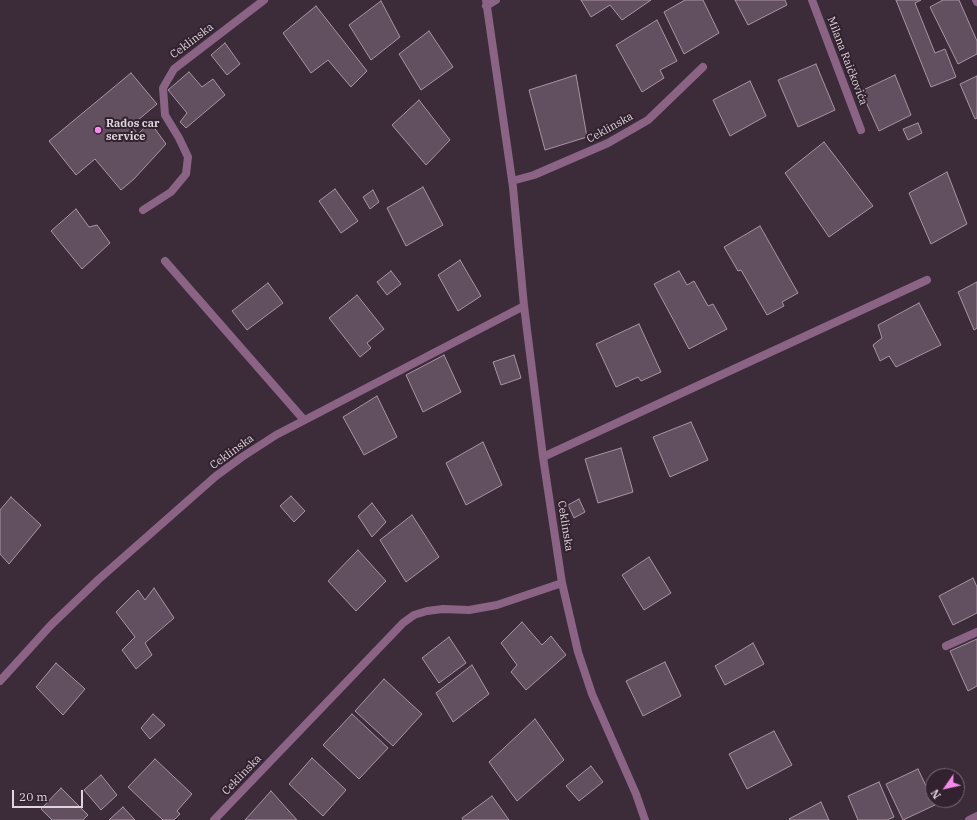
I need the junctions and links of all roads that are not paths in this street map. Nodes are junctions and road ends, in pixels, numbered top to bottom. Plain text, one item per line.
1 (264, 0) edge
2 (496, 0) edge
3 (812, 0) edge
4 (486, 3) edge
5 (703, 67) dead end
6 (861, 130) dead end
7 (512, 181) junction
8 (142, 210) dead end
9 (166, 261) dead end
10 (927, 280) dead end
11 (524, 306) junction
12 (304, 420) junction
13 (543, 457) junction
14 (562, 583) junction
15 (977, 632) edge
16 (946, 646) dead end
17 (0, 681) edge
18 (977, 816) edge
19 (214, 820) edge
20 (645, 820) edge
21 (969, 820) edge

1 - 8 street, Ceklinska
2 - 4 street, Ceklinska
3 - 6 street, Milana Raičkovića
4 - 7 street, Ceklinska
5 - 7 street, Ceklinska
7 - 11 street, Ceklinska
9 - 12 street
10 - 13 street
11 - 12 street, Ceklinska
11 - 13 street, Ceklinska
12 - 17 street, Ceklinska
13 - 14 street, Ceklinska
14 - 19 street, Ceklinska
14 - 20 street, Ceklinska
15 - 16 street
18 - 21 street

